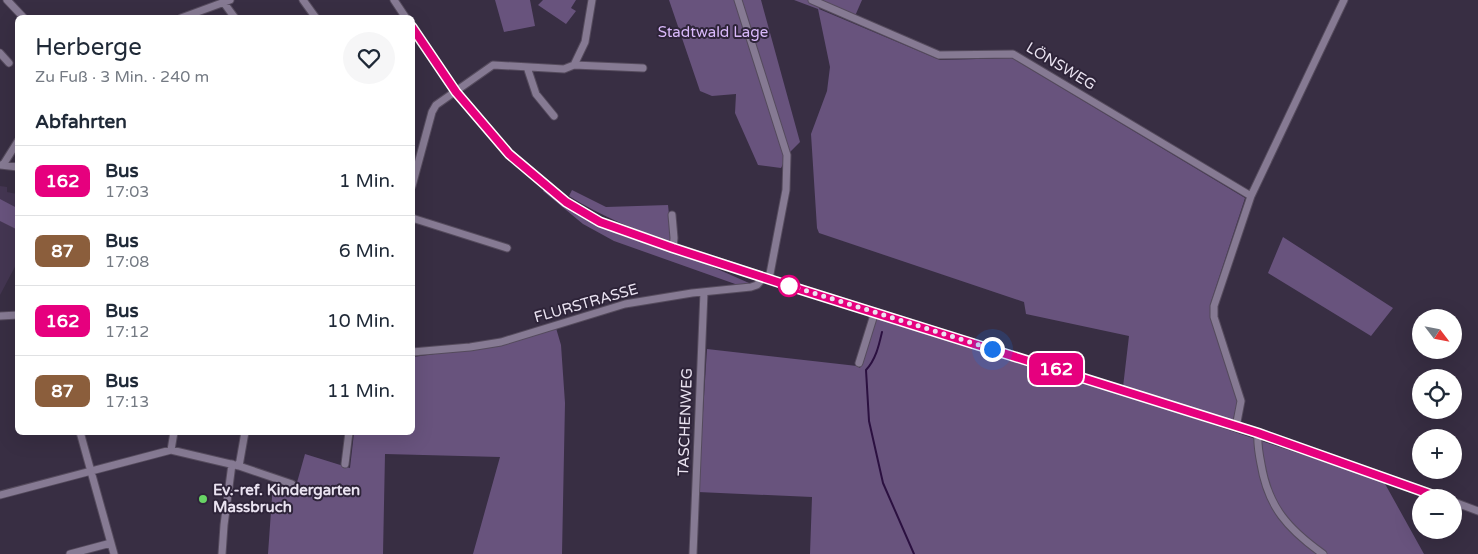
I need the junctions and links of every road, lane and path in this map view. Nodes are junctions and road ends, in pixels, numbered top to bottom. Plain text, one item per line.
1 (7, 0) edge
2 (304, 0) edge
3 (394, 0) edge
4 (592, 0) edge
5 (738, 0) edge
6 (812, 0) edge
7 (1344, 0) edge
8 (227, 1) edge
9 (21, 15) edge
10 (189, 15) edge
11 (234, 15) edge
12 (314, 15) edge
13 (404, 15) edge
14 (415, 31) edge
15 (0, 54) edge
16 (9, 63) dead end
17 (574, 65) junction
18 (527, 67) junction
19 (643, 68) dead end
20 (456, 92) junction
21 (554, 116) dead end
22 (15, 146) edge
23 (415, 155) edge
24 (420, 156) junction
25 (2, 165) edge
26 (15, 167) edge
27 (415, 175) edge
28 (1251, 196) junction
29 (672, 215) dead end
30 (415, 219) edge
31 (507, 248) dead end
32 (673, 248) junction
33 (766, 278) junction
34 (704, 292) junction
35 (872, 312) junction
36 (15, 315) edge
37 (0, 316) edge
38 (415, 352) edge
39 (859, 363) dead end
40 (1236, 426) junction
41 (1258, 433) junction
42 (81, 435) edge
43 (174, 435) edge
44 (244, 435) edge
45 (349, 435) edge
46 (171, 450) junction
47 (345, 464) dead end
48 (235, 465) junction
49 (91, 470) junction
50 (292, 484) dead end
51 (1416, 489) edge
52 (0, 495) edge
53 (1462, 505) edge
54 (1478, 511) edge
55 (111, 543) junction
56 (70, 554) edge
57 (114, 554) edge
58 (222, 554) edge
59 (693, 554) edge
60 (1322, 554) edge

1 - 9 street
2 - 12 street
3 - 13 street
4 - 17 street
5 - 33 street
6 - 28 street, LÖNSWEG
7 - 28 street
8 - 10 street
8 - 11 street
14 - 20 street
15 - 16 street
17 - 18 street
17 - 19 street
18 - 20 street
18 - 21 street
20 - 24 street
20 - 32 street
22 - 25 street
23 - 24 street
24 - 27 street
25 - 26 street
28 - 40 street
29 - 32 street
30 - 31 street
32 - 33 street
33 - 34 street, FLURSTRASSE
33 - 35 street
34 - 38 street, FLURSTRASSE
34 - 59 street, TASCHENWEG
35 - 39 street
35 - 40 street
36 - 37 street
40 - 41 street
41 - 51 street
41 - 60 street
42 - 49 street
43 - 46 street
44 - 48 street
45 - 47 street
46 - 48 street
46 - 49 street
48 - 50 street
48 - 58 street
49 - 52 street
49 - 55 street
53 - 54 street
55 - 56 street
55 - 57 street

